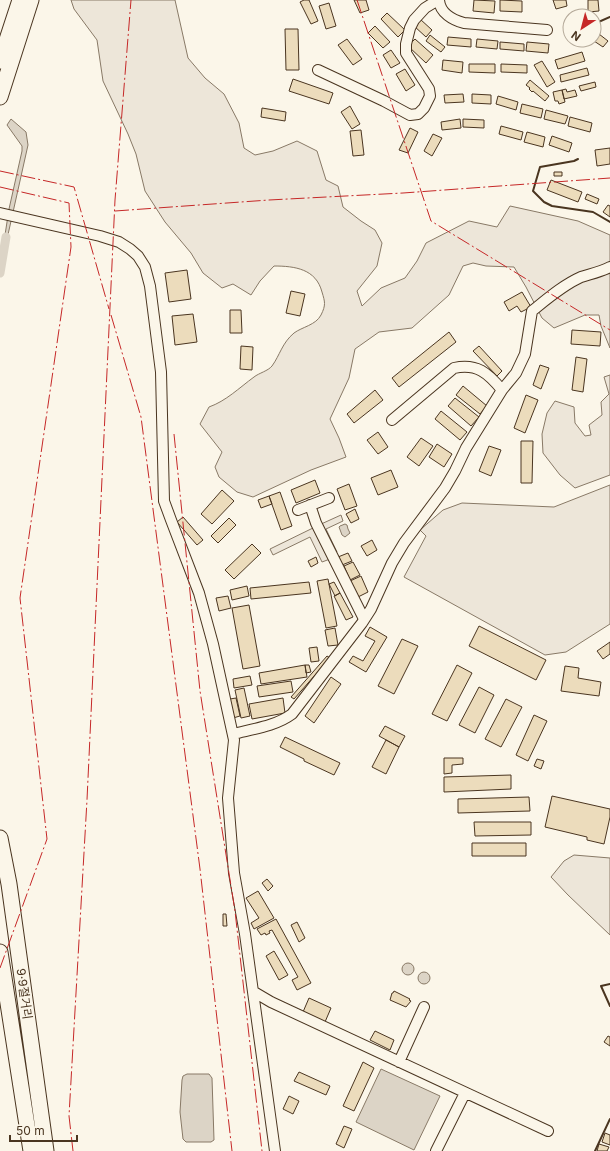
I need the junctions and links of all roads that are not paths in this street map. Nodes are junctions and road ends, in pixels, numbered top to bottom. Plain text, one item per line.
1 (20, 0) edge
2 (32, 0) edge
3 (439, 0) edge
4 (547, 30) dead end
5 (0, 61) edge
6 (318, 70) dead end
7 (0, 96) edge
8 (7, 214) edge
9 (610, 267) edge
10 (502, 390) junction
11 (392, 420) dead end
12 (329, 498) dead end
13 (310, 505) junction
14 (298, 510) dead end
15 (364, 620) junction
16 (233, 734) junction
17 (0, 838) edge
18 (0, 952) edge
19 (254, 992) junction
20 (424, 1007) dead end
21 (399, 1062) junction
22 (465, 1093) junction
23 (548, 1131) dead end
24 (31, 1151) edge
25 (46, 1151) edge
26 (275, 1151) edge
27 (436, 1151) edge

1 - 5 highway
2 - 7 highway
3 - 4 street
3 - 6 street
8 - 16 street
9 - 10 street
10 - 11 street
10 - 15 street
12 - 13 street
13 - 14 street
13 - 15 street
15 - 16 street
16 - 19 street
17 - 25 highway, 9·9절거리
18 - 24 highway, 9·9절거리
19 - 21 street
19 - 26 street
20 - 21 street
21 - 22 street
22 - 23 street
22 - 27 street

